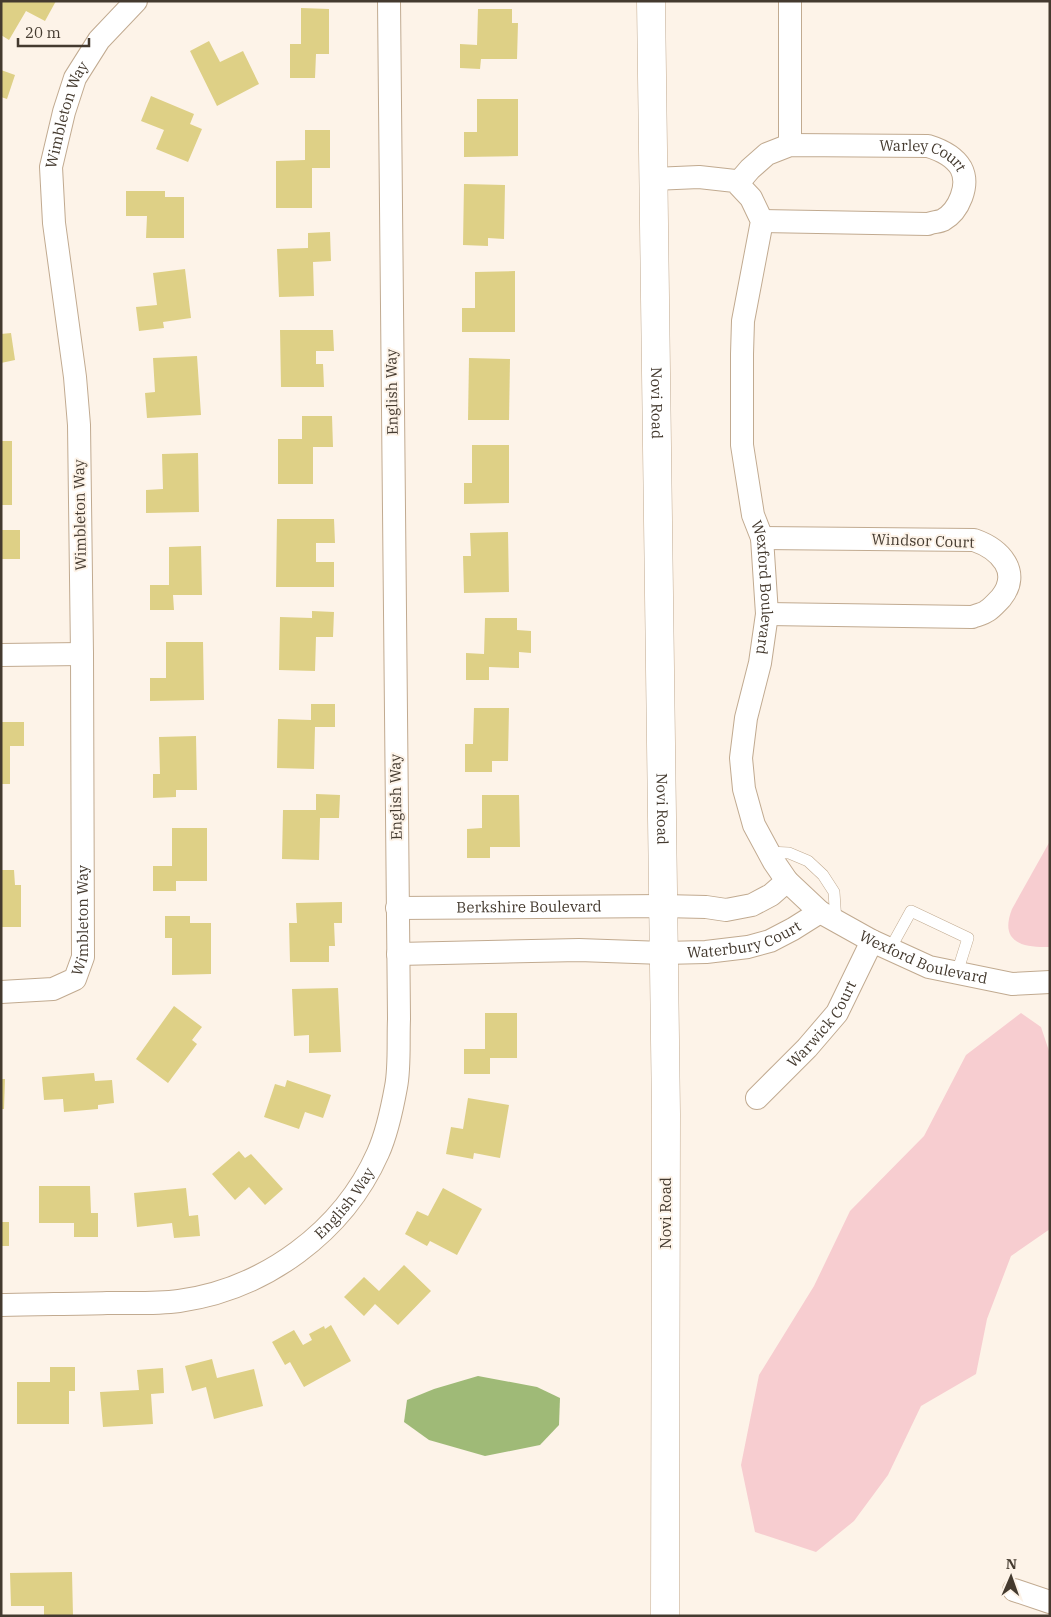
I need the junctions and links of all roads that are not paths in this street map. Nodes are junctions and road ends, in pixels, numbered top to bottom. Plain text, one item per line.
1 (136, 1) edge
2 (389, 1) edge
3 (651, 1) edge
4 (790, 1) edge
5 (790, 144) junction
6 (653, 179) junction
7 (738, 184) junction
8 (762, 222) junction
9 (762, 538) junction
10 (767, 614) junction
11 (82, 654) junction
12 (1, 656) edge
13 (768, 852) junction
14 (787, 881) junction
15 (662, 906) junction
16 (397, 908) junction
17 (828, 917) junction
18 (881, 945) junction
19 (663, 953) junction
20 (398, 954) junction
21 (957, 973) junction
22 (1050, 982) edge
23 (1, 992) edge
24 (757, 1098) dead end
25 (1, 1304) edge
26 (1014, 1590) dead end
27 (1050, 1602) edge
28 (666, 1616) edge

1 - 11 street, Wimbleton Way
2 - 16 street, English Way
3 - 6 main road, Novi Road
4 - 5 street
5 - 7 street
5 - 8 street, Warley Court
6 - 7 street
6 - 15 main road, Novi Road
7 - 8 street
8 - 9 street, Wexford Boulevard
9 - 10 street, Wexford Boulevard
9 - 10 street, Windsor Court
10 - 13 street, Wexford Boulevard
11 - 12 street
11 - 23 street, Wimbleton Way
13 - 14 street, Wexford Boulevard
13 - 17 lane
14 - 15 street, Waterbury Court
14 - 17 street, Wexford Boulevard
15 - 16 street, Berkshire Boulevard
15 - 19 main road, Novi Road
16 - 20 street, English Way
17 - 18 street, Wexford Boulevard
17 - 19 street, Waterbury Court
18 - 21 street, Wexford Boulevard
18 - 21 lane
18 - 24 street, Warwick Court
19 - 20 street
19 - 28 main road, Novi Road
20 - 25 street, English Way
21 - 22 street, Wexford Boulevard
26 - 27 street

